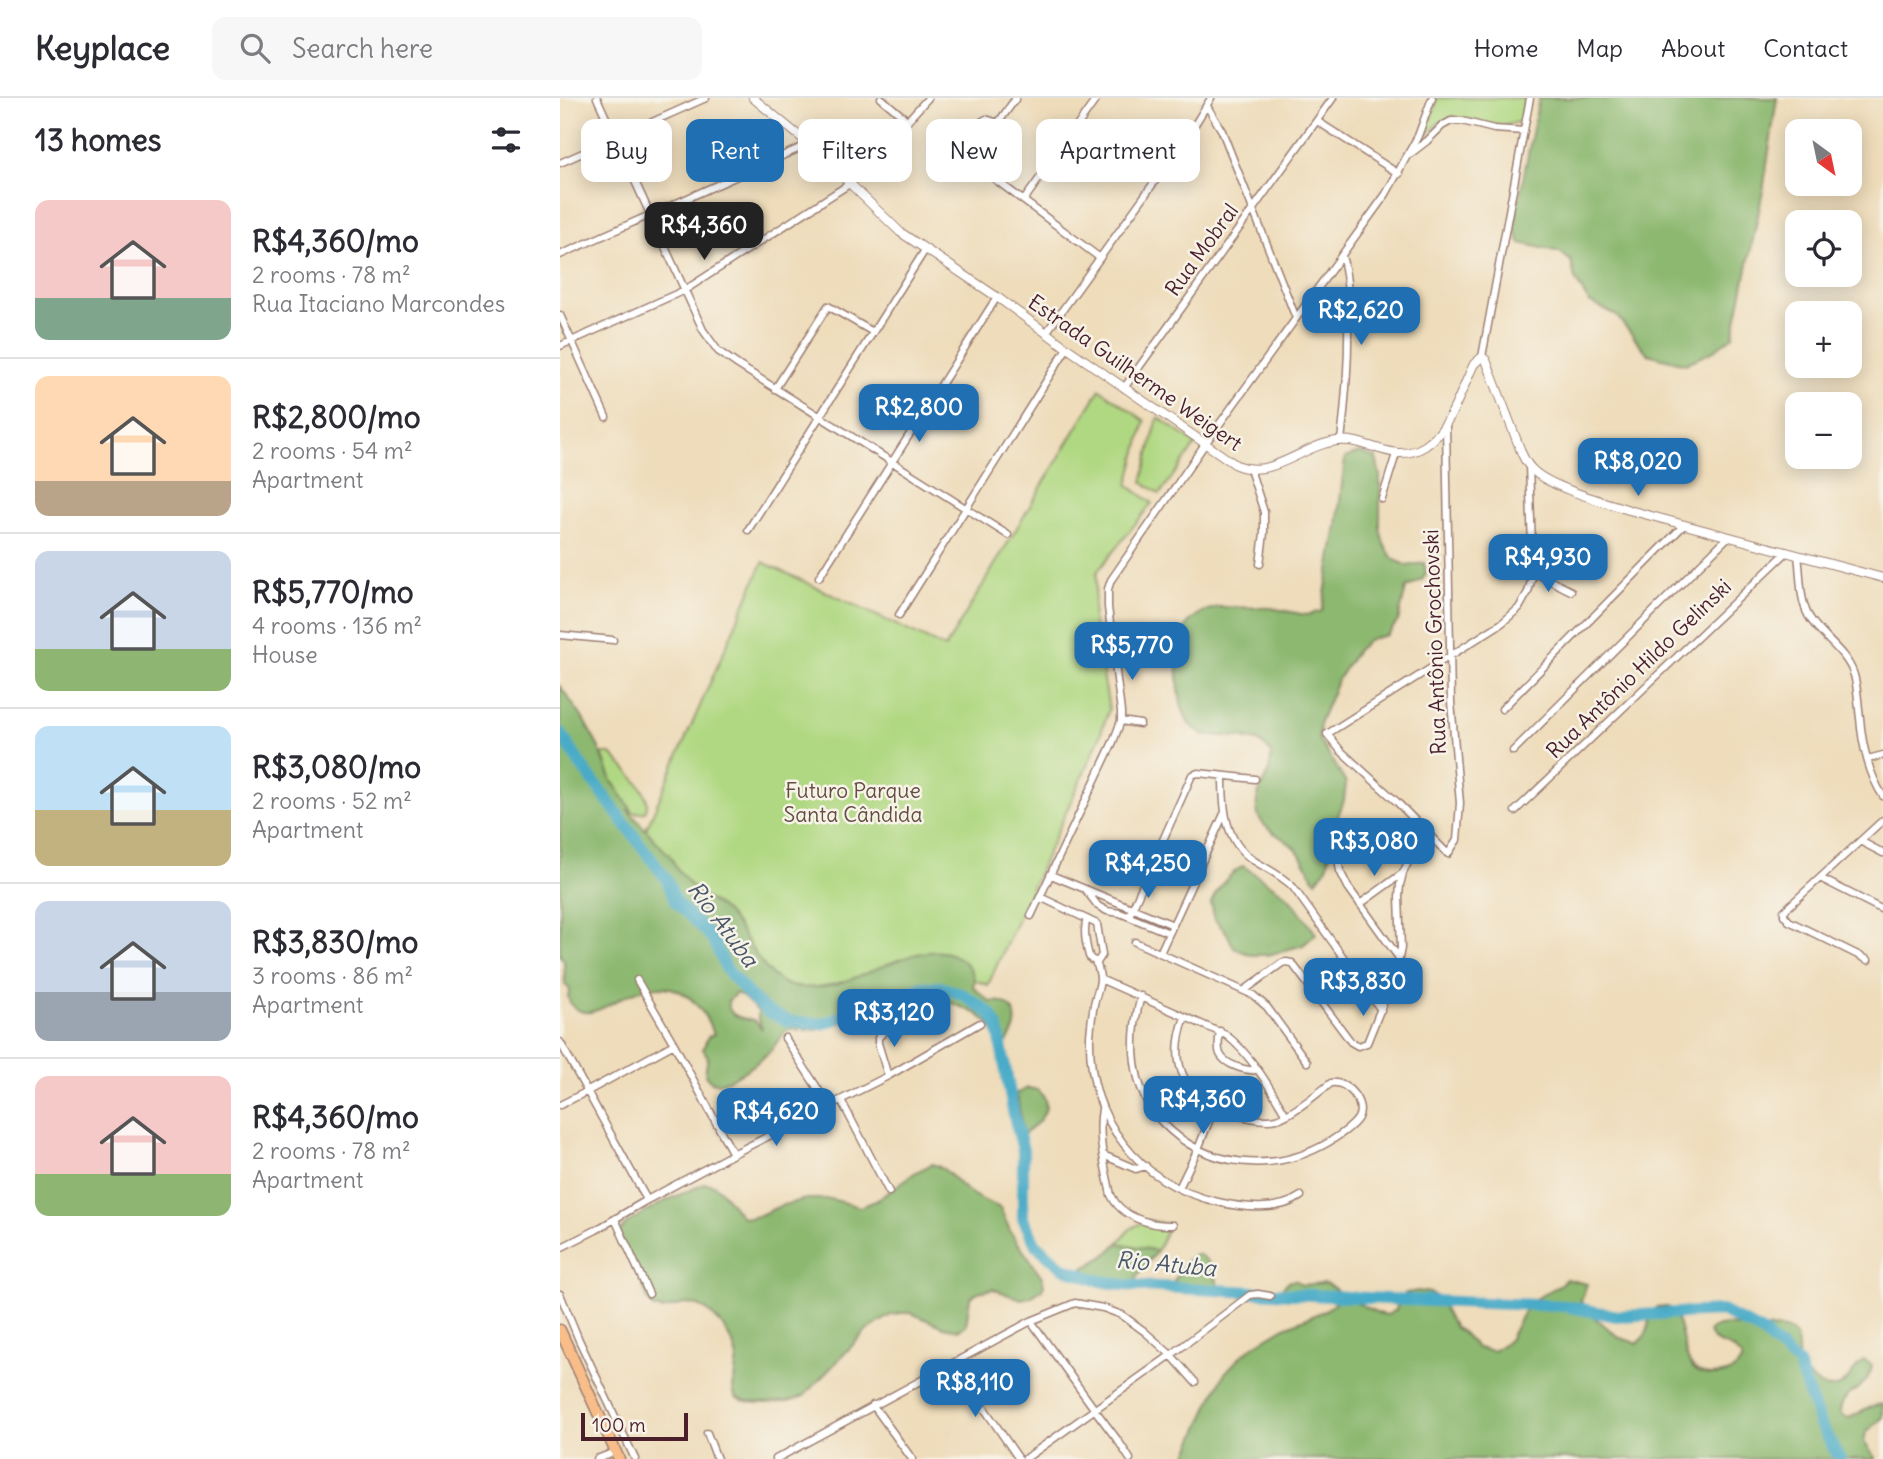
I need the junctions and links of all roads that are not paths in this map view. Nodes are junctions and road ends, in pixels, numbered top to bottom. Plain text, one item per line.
1 (597, 98) edge
2 (706, 98) edge
3 (752, 98) edge
4 (881, 98) edge
5 (928, 98) edge
6 (1016, 98) edge
7 (1097, 98) edge
8 (1211, 98) edge
9 (1334, 98) edge
10 (1432, 98) edge
11 (1530, 98) edge
12 (1207, 106) junction
13 (606, 119) edge
14 (658, 119) edge
15 (906, 119) edge
16 (910, 119) edge
17 (1317, 121) junction
18 (1524, 131) junction
19 (798, 135) edge
20 (798, 149) edge
21 (581, 153) edge
22 (1409, 155) junction
23 (560, 163) edge
24 (1399, 174) junction
25 (635, 182) edge
26 (851, 183) joint
27 (1024, 200) junction
28 (1253, 209) junction
29 (650, 215) junction
30 (925, 250) junction
31 (560, 255) edge
32 (1342, 256) junction
33 (1100, 258) junction
34 (685, 290) junction
35 (997, 297) junction
36 (560, 315) edge
37 (1296, 318) junction
38 (873, 332) junction
39 (1046, 333) junction
40 (572, 341) junction
41 (560, 346) edge
42 (1067, 348) junction
43 (1482, 357) junction
44 (1124, 388) junction
45 (775, 389) junction
46 (606, 417) dead end
47 (820, 417) junction
48 (1446, 425) junction
49 (1341, 440) junction
50 (1205, 444) junction
51 (1396, 454) junction
52 (892, 462) junction
53 (1529, 465) junction
54 (1250, 469) junction
55 (1382, 499) dead end
56 (966, 509) junction
57 (1684, 525) junction
58 (748, 530) dead end
59 (1008, 535) dead end
60 (1728, 537) junction
61 (1786, 552) junction
62 (1798, 556) junction
63 (1260, 564) dead end
64 (1533, 574) junction
65 (819, 577) dead end
66 (1883, 578) edge
67 (1572, 591) dead end
68 (898, 615) dead end
69 (560, 635) edge
70 (613, 640) dead end
71 (1450, 656) junction
72 (1502, 709) dead end
73 (1121, 721) junction
74 (1140, 724) dead end
75 (1513, 751) dead end
76 (1883, 755) edge
77 (1868, 759) junction
78 (1223, 776) junction
79 (1255, 779) dead end
80 (1883, 796) edge
81 (1515, 811) dead end
82 (1224, 814) junction
83 (1883, 820) edge
84 (1342, 835) dead end
85 (1860, 841) junction
86 (1415, 847) dead end
87 (1883, 853) edge
88 (1403, 873) junction
89 (1051, 875) junction
90 (1820, 878) junction
91 (1085, 889) junction
92 (1040, 897) junction
93 (1108, 898) junction
94 (1360, 904) junction
95 (1133, 908) junction
96 (1102, 909) junction
97 (1883, 910) edge
98 (1031, 916) dead end
99 (1129, 916) junction
100 (1087, 919) junction
101 (1172, 925) junction
102 (1169, 933) junction
103 (1135, 942) dead end
104 (1160, 953) junction
105 (1399, 959) junction
106 (1868, 960) dead end
107 (1096, 964) junction
108 (1100, 979) junction
109 (637, 980) dead end
110 (1245, 990) junction
111 (1141, 996) junction
112 (1381, 1010) junction
113 (1185, 1017) junction
114 (892, 1022) dead end
115 (980, 1023) dead end
116 (1220, 1031) junction
117 (785, 1038) dead end
118 (560, 1042) edge
119 (674, 1044) junction
120 (1307, 1062) dead end
121 (1256, 1070) junction
122 (888, 1076) junction
123 (588, 1091) junction
124 (841, 1100) junction
125 (560, 1105) edge
126 (829, 1106) junction
127 (1215, 1106) junction
128 (1102, 1107) junction
129 (1286, 1115) junction
130 (1198, 1149) junction
131 (733, 1154) junction
132 (1103, 1155) junction
133 (1146, 1166) junction
134 (1179, 1188) junction
135 (889, 1192) dead end
136 (1301, 1196) dead end
137 (647, 1200) junction
138 (615, 1219) junction
139 (1173, 1225) dead end
140 (560, 1248) edge
141 (560, 1294) edge
142 (649, 1294) dead end
143 (1270, 1296) dead end
144 (1031, 1321) junction
145 (560, 1330) edge
146 (1171, 1355) junction
147 (953, 1363) junction
148 (1195, 1382) dead end
149 (873, 1405) junction
150 (1095, 1410) junction
151 (707, 1433) dead end
152 (791, 1450) junction
153 (617, 1455) edge
154 (597, 1459) edge
155 (635, 1459) edge
156 (717, 1459) edge
157 (776, 1459) edge
158 (797, 1459) edge
159 (912, 1459) edge
160 (1019, 1459) edge
161 (1025, 1459) edge
162 (1130, 1459) edge

1 - 13 street
2 - 14 street
3 - 19 street, Estrada Guilherme Weigert
4 - 15 street
5 - 16 street
6 - 27 street
7 - 27 street
8 - 12 street
9 - 17 street, Rua Mobral
10 - 22 street
11 - 18 street
12 - 28 street
12 - 33 street
17 - 24 street
17 - 28 street, Rua Mobral
18 - 22 street
18 - 43 street
20 - 29 street
21 - 23 street
22 - 24 street
24 - 32 street
25 - 29 street
26 - 30 street, Estrada Guilherme Weigert
26 - 34 street
27 - 33 street
28 - 37 street
28 - 44 street, Rua Mobral
29 - 31 street
29 - 34 street
30 - 35 street, Estrada Guilherme Weigert
30 - 38 street
32 - 37 street
32 - 49 street
33 - 39 street
34 - 40 street
34 - 45 street
35 - 39 street, Estrada Guilherme Weigert
35 - 52 street
36 - 40 street
37 - 50 street
38 - 45 street
38 - 47 street
39 - 42 street, Estrada Guilherme Weigert
40 - 41 street
40 - 46 street
42 - 44 street, Estrada Guilherme Weigert
42 - 56 street
43 - 48 street
43 - 53 street
44 - 50 street, Estrada Guilherme Weigert
45 - 47 street
47 - 52 street
47 - 58 street
48 - 51 street
48 - 71 street, Rua Antônio Grochovski
49 - 51 street
49 - 54 street, Estrada Guilherme Weigert
50 - 54 street, Estrada Guilherme Weigert
50 - 73 street
51 - 55 street
52 - 56 street
52 - 65 street
53 - 57 street
53 - 64 street
54 - 63 street
56 - 59 street
56 - 68 street
57 - 60 street
57 - 72 street
60 - 61 street
60 - 75 street
61 - 62 street
61 - 81 street, Rua Antônio Hildo Gelinski
62 - 66 street
62 - 77 street
64 - 67 street
64 - 71 street
69 - 70 street
71 - 71 street, Rua Antônio Grochovski
73 - 74 street
73 - 89 street
76 - 77 street
77 - 80 street
78 - 79 street
78 - 82 street
78 - 95 street
82 - 101 street
82 - 112 street
83 - 85 street
84 - 94 street
85 - 87 street
85 - 90 street
86 - 88 street
88 - 94 street
88 - 105 street
89 - 91 street
89 - 92 street
90 - 97 street
90 - 106 street
91 - 93 street
91 - 96 street
92 - 98 street
92 - 100 street
93 - 95 street
93 - 96 street
94 - 105 street
95 - 99 street
95 - 101 street
96 - 99 street
99 - 102 street
100 - 107 street
100 - 107 street
101 - 102 street
102 - 104 street
103 - 104 street
104 - 110 street
105 - 112 street
107 - 108 street
108 - 111 street
108 - 128 street
109 - 119 street
110 - 112 street
110 - 120 street
111 - 113 street
111 - 130 street
113 - 116 street
113 - 127 street
114 - 122 street
115 - 122 street
116 - 121 street
116 - 121 street
117 - 126 street
118 - 123 street
119 - 123 street
119 - 131 street
121 - 129 street
122 - 124 street
123 - 125 street
123 - 137 street
124 - 126 street
124 - 135 street
126 - 131 street
127 - 129 street
127 - 130 street
128 - 132 street
128 - 133 street
129 - 130 street
130 - 134 street
131 - 137 street
132 - 133 street
132 - 139 street
133 - 134 street
134 - 136 street
137 - 138 street
138 - 140 street
138 - 142 street
141 - 155 street
143 - 146 street
144 - 146 street
144 - 147 street
144 - 150 street
145 - 153 highway
146 - 148 street
146 - 150 street
147 - 149 street
147 - 160 street
149 - 152 street
149 - 159 street
150 - 161 street
150 - 162 street
151 - 156 street
152 - 157 street
152 - 158 street
153 - 154 street

